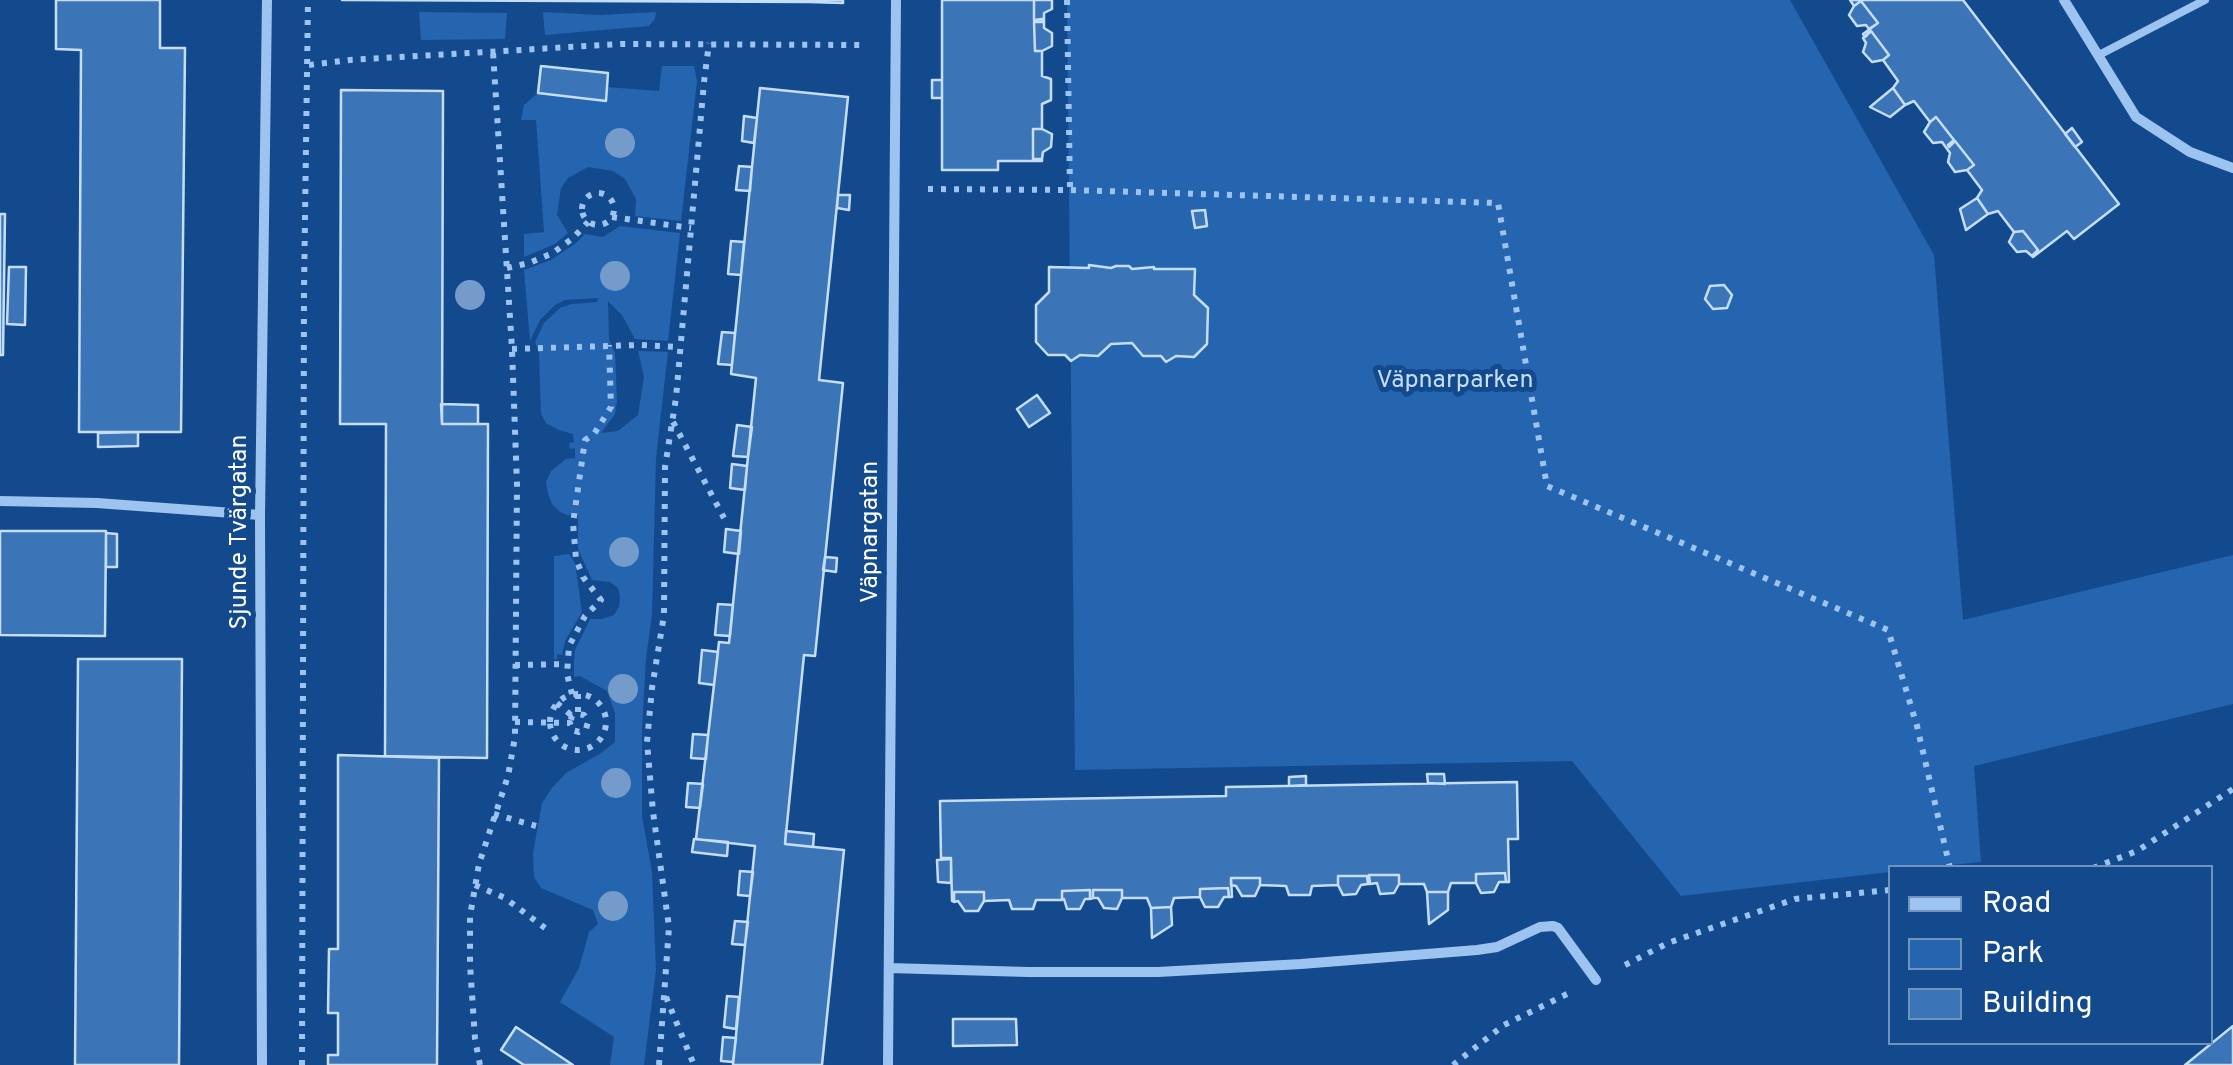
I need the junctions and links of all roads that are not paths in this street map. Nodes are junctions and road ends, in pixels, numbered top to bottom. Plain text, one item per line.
1 (266, 0) edge
2 (896, 0) edge
3 (2064, 0) edge
4 (2205, 0) edge
5 (2100, 55) junction
6 (2233, 168) edge
7 (0, 501) edge
8 (260, 515) junction
9 (889, 968) junction
10 (1596, 980) road end
11 (262, 1065) edge
12 (888, 1065) edge

1 - 8 street, Sjunde Tvärgatan
2 - 9 street, Väpnargatan
3 - 5 street
4 - 5 lane
5 - 6 street
7 - 8 street
8 - 11 street, Sjunde Tvärgatan
9 - 10 street
9 - 12 street, Väpnargatan

